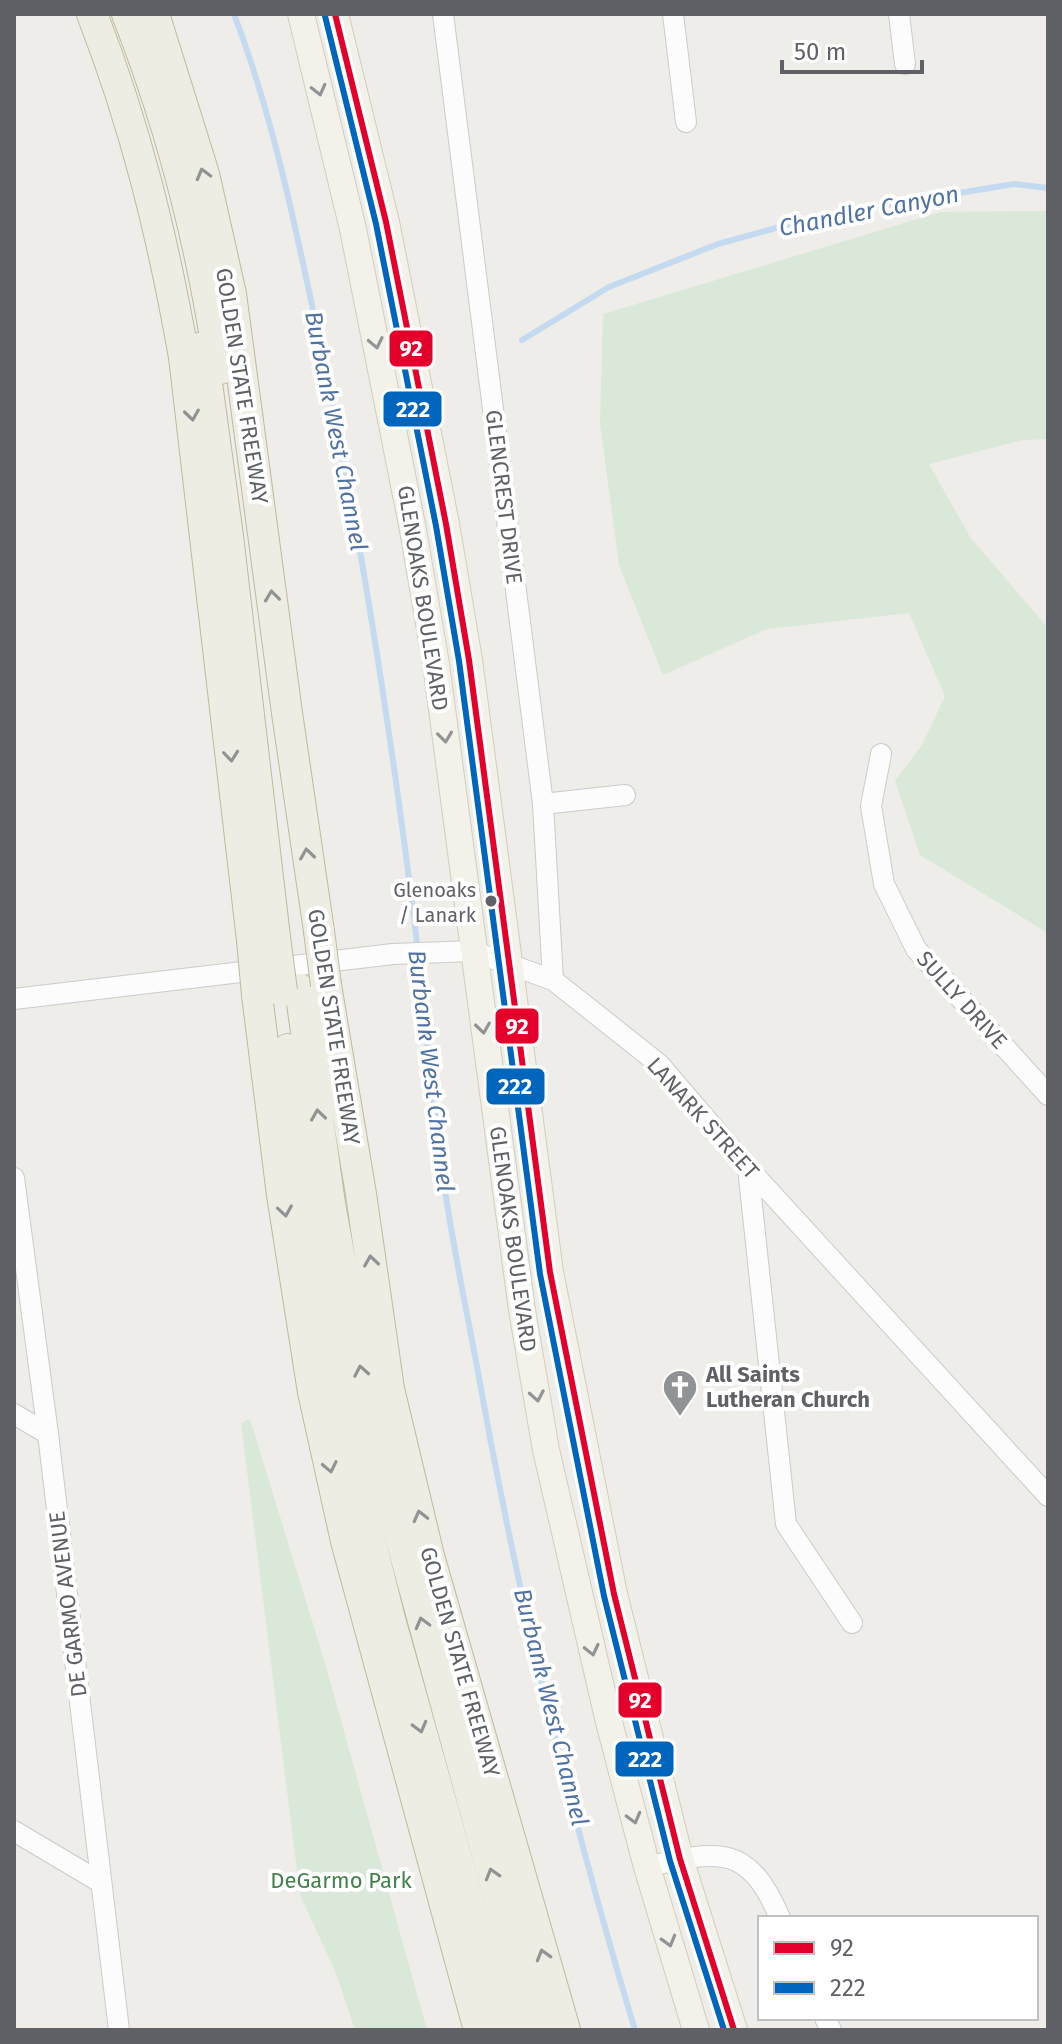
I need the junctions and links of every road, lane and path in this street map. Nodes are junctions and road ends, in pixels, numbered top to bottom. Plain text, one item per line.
1 (92, 14) edge
2 (113, 14) edge
3 (127, 14) edge
4 (301, 14) edge
5 (335, 14) edge
6 (443, 14) edge
7 (673, 14) edge
8 (899, 14) edge
9 (159, 22) edge
10 (905, 64) dead end
11 (686, 122) dead end
12 (881, 754) dead end
13 (625, 795) dead end
14 (543, 804) junction
15 (285, 935) junction
16 (472, 951) junction
17 (509, 963) junction
18 (553, 980) junction
19 (291, 990) junction
20 (14, 999) edge
21 (1048, 1095) edge
22 (748, 1168) junction
23 (14, 1178) edge
24 (14, 1414) edge
25 (48, 1434) junction
26 (1048, 1496) edge
27 (852, 1623) dead end
28 (14, 1831) edge
29 (680, 1859) junction
30 (647, 1867) junction
31 (100, 1882) junction
32 (779, 1916) edge
33 (119, 2030) edge
34 (479, 2030) edge
35 (505, 2030) edge
36 (535, 2030) edge
37 (565, 2030) edge
38 (696, 2030) edge
39 (734, 2030) edge

1 -> 15 highway, GOLDEN STATE FREEWAY
2 - 15 highway
3 - 15 highway
4 -> 16 main road, GLENOAKS BOULEVARD
5 - 17 main road, GLENOAKS BOULEVARD
6 - 14 street, GLENCREST DRIVE
7 - 11 street
8 - 10 street
15 -> 9 highway, GOLDEN STATE FREEWAY
12 - 21 street, SULLY DRIVE
13 - 14 street
14 - 18 street, GLENCREST DRIVE
15 - 19 highway, GOLDEN STATE FREEWAY, bridge
15 - 19 highway, GOLDEN STATE FREEWAY, bridge
16 - 17 street, LANARK STREET
16 - 20 street, LANARK STREET
16 -> 30 main road, GLENOAKS BOULEVARD
17 - 18 street, LANARK STREET
17 - 29 main road, GLENOAKS BOULEVARD
18 - 22 street, LANARK STREET
19 -> 34 highway, GOLDEN STATE FREEWAY
19 -> 35 highway
36 -> 19 highway
37 -> 19 highway, GOLDEN STATE FREEWAY
22 - 26 street, LANARK STREET
22 - 27 street
23 - 25 street, DE GARMO AVENUE
24 - 25 street
25 - 31 street, DE GARMO AVENUE
28 - 31 street
29 - 30 street
29 - 32 street
29 - 39 main road, GLENOAKS BOULEVARD
30 -> 38 main road, GLENOAKS BOULEVARD
31 - 33 street, DE GARMO AVENUE

